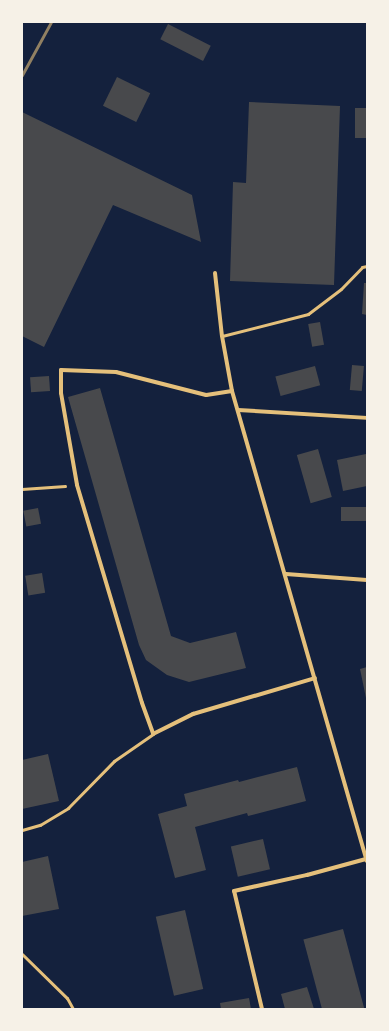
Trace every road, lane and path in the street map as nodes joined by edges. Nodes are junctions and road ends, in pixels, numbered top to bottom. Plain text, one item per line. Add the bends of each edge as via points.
1 (367, 266) edge
2 (215, 273) dead end
3 (222, 336) junction
4 (232, 391) junction
5 (238, 410) junction
6 (367, 418) edge
7 (77, 485) junction
8 (22, 489) edge
9 (286, 574) junction
10 (367, 580) edge
11 (315, 678) junction
12 (153, 734) junction
13 (22, 830) edge
14 (367, 860) edge
15 (22, 954) edge
16 (73, 1009) edge
17 (262, 1009) edge

1 - 3 lane via 362,267 341,289 308,314
2 - 3 street
3 - 4 street
4 - 5 street
4 - 7 street via 206,395 116,372 61,370 61,393
5 - 6 street
5 - 9 street
7 - 8 path
7 - 12 street
9 - 10 street
9 - 11 street
11 - 12 street via 193,714
11 - 14 street
12 - 13 lane via 114,761 68,808 40,825
14 - 17 street via 234,891
15 - 16 lane via 66,998

